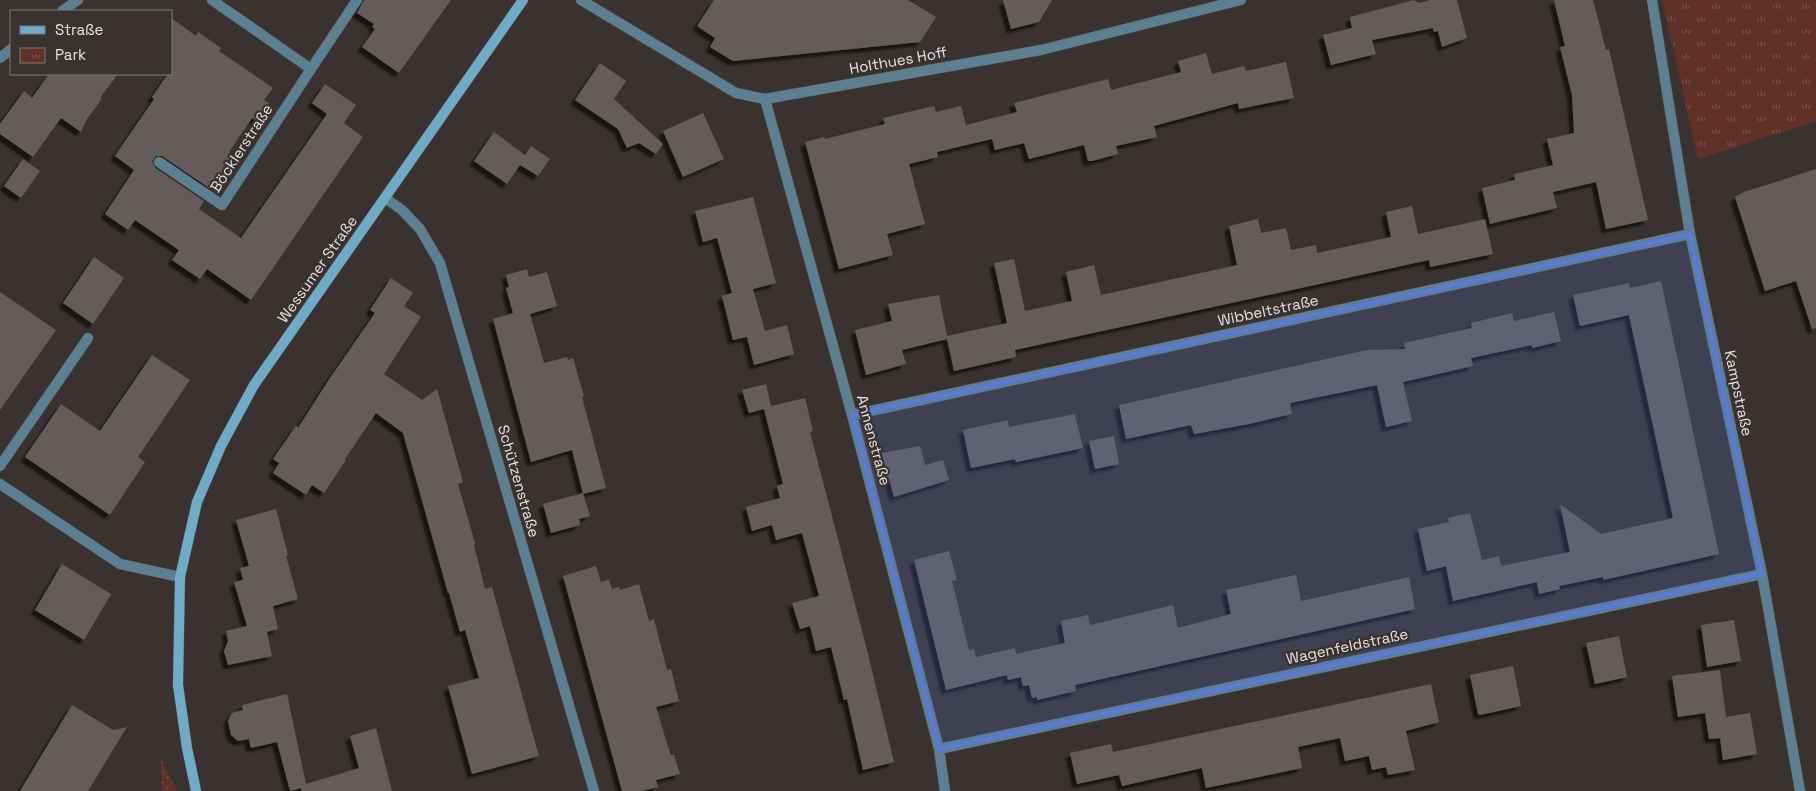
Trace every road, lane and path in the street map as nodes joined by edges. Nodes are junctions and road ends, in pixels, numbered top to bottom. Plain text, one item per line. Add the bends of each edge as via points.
1 (78, 0) edge
2 (212, 0) edge
3 (357, 0) edge
4 (523, 0) edge
5 (581, 0) edge
6 (1241, 0) edge
7 (1652, 0) edge
8 (63, 10) edge
9 (10, 50) edge
10 (0, 58) edge
11 (312, 69) junction
12 (765, 100) junction
13 (159, 162) dead end
14 (385, 198) junction
15 (1690, 234) junction
16 (88, 338) dead end
17 (852, 415) junction
18 (0, 466) edge
19 (0, 484) edge
20 (1762, 574) junction
21 (180, 577) junction
22 (939, 749) junction
23 (196, 791) edge
24 (594, 791) edge
25 (945, 791) edge
26 (1800, 791) edge

1 - 8 street
2 - 11 street
3 - 11 street, Böcklerstraße
4 - 14 street, Wessumer Straße
5 - 12 street, Holthues Hoff via 736,93
6 - 12 street, Holthues Hoff via 1041,50
7 - 15 street, Kampstraße
9 - 10 street
11 - 13 street, Böcklerstraße via 222,205
12 - 17 street, Annenstraße
14 - 21 street, Wessumer Straße via 254,385 221,446 197,502
14 - 24 street, Schützenstraße via 420,229 440,263
15 - 17 street, Wibbeltstraße
15 - 20 street, Kampstraße
16 - 18 street
17 - 22 street, Annenstraße
19 - 21 street via 120,564
20 - 22 street, Wagenfeldstraße
20 - 26 street, Kampstraße
21 - 23 street, Wessumer Straße via 178,685
22 - 25 street, Annenstraße

